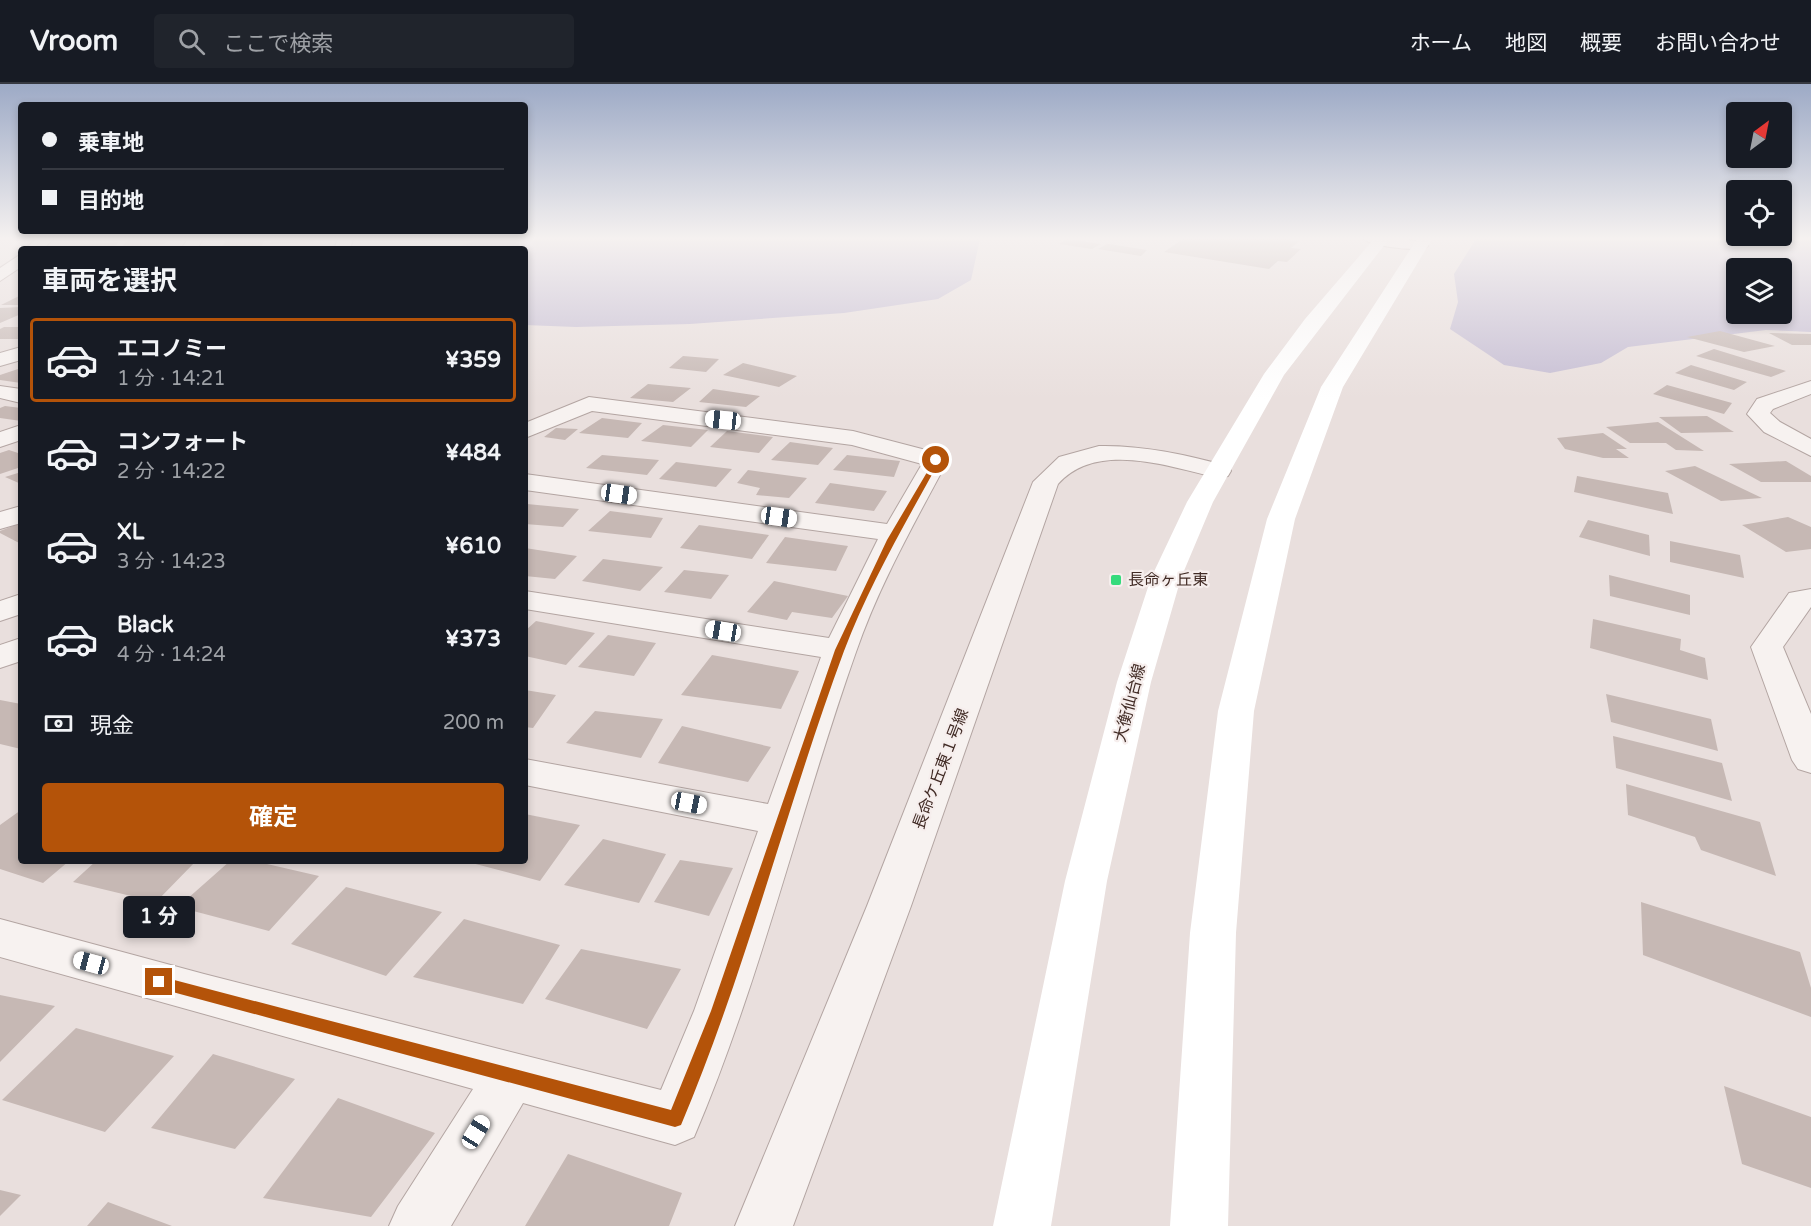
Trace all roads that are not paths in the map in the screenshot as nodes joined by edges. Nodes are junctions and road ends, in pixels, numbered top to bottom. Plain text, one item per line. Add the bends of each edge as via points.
1 (1336, 292) edge
2 (1392, 292) edge
3 (18, 353) edge
4 (0, 360) edge
5 (1811, 387) edge
6 (0, 392) edge
7 (18, 395) edge
8 (528, 431) edge
9 (18, 433) edge
10 (0, 440) edge
11 (1811, 449) edge
12 (1219, 471) junction
13 (528, 482) edge
14 (18, 515) edge
15 (0, 521) edge
16 (895, 533) junction
17 (1811, 598) edge
18 (528, 600) edge
19 (18, 604) edge
20 (0, 612) edge
21 (18, 649) edge
22 (840, 650) junction
23 (0, 658) edge
24 (0, 671) edge
25 (18, 674) edge
26 (1811, 760) edge
27 (528, 773) edge
28 (783, 821) junction
29 (0, 938) edge
30 (511, 1075) junction
31 (418, 1226) edge
32 (764, 1226) edge
33 (1022, 1226) edge
34 (1199, 1226) edge

1 - 12 main road, 大衡仙台線 via 1274,374
2 - 34 main road via 1328,398 1281,519 1236,711 1214,933
3 - 4 street
5 - 11 street via 1765,404 1758,414 1772,427
6 - 7 street
8 - 16 street via 589,404 853,438 936,460
9 - 10 street
12 - 32 street, 長命ケ丘東１号線 via 1117,454 1094,455 1059,468 1046,482 894,894
12 - 33 main road, 大衡仙台線 via 1200,502 1166,578 1134,682 1086,881
13 - 16 street
14 - 15 street
16 - 22 street
17 - 26 street via 1800,599 1767,647
18 - 22 street
19 - 20 street
21 - 23 street
22 - 28 street
24 - 25 street
27 - 28 street
28 - 30 street via 718,1011 675,1119
29 - 30 street
30 - 31 street

